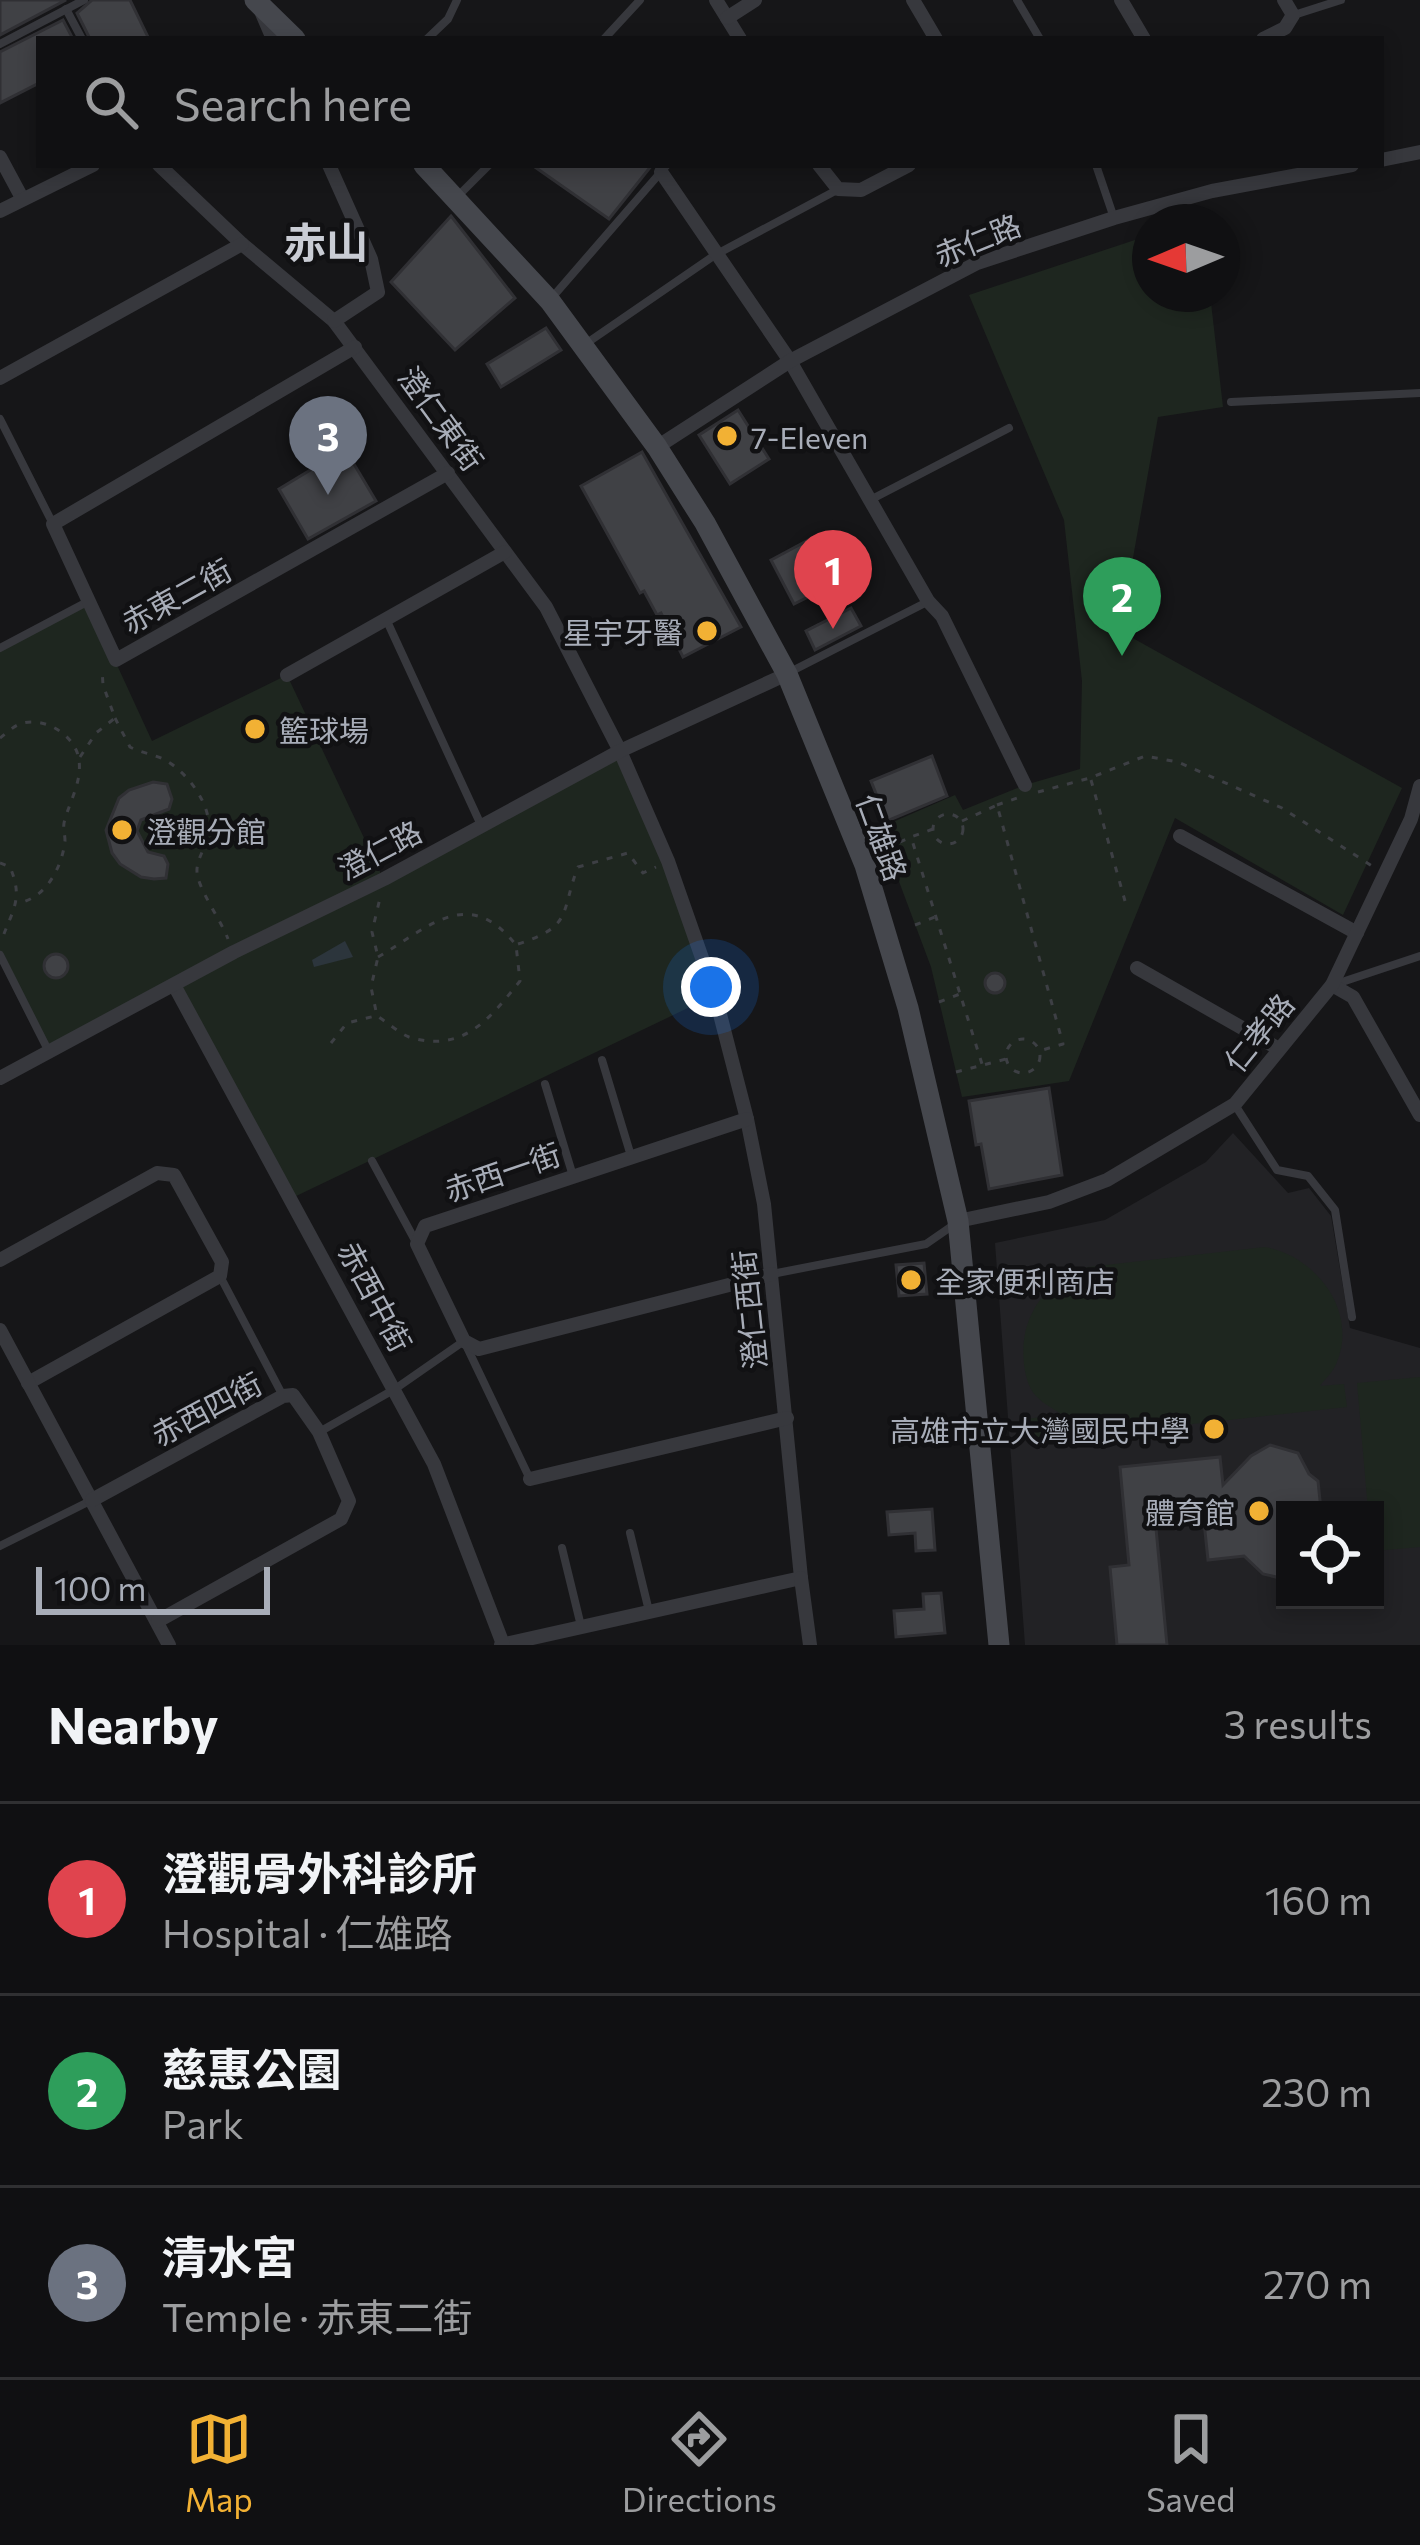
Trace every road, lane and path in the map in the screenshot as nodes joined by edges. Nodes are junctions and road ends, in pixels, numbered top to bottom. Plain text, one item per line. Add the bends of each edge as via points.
1 (83, 0) edge
2 (457, 0) edge
3 (640, 0) edge
4 (716, 0) edge
5 (754, 0) edge
6 (913, 0) edge
7 (1017, 0) edge
8 (1120, 0) edge
9 (1284, 0) edge
10 (1341, 0) edge
11 (257, 1) edge
12 (66, 9) junction
13 (1293, 15) junction
14 (727, 18) junction
15 (80, 36) edge
16 (272, 36) edge
17 (292, 36) edge
18 (430, 36) edge
19 (607, 36) edge
20 (738, 36) edge
21 (934, 36) edge
22 (1038, 36) edge
23 (1142, 36) edge
24 (1269, 36) edge
25 (0, 44) edge
26 (1420, 152) edge
27 (0, 157) edge
28 (1384, 159) edge
29 (87, 168) edge
30 (162, 168) edge
31 (330, 168) edge
32 (427, 168) edge
33 (485, 168) edge
34 (821, 168) edge
35 (903, 168) edge
36 (1097, 168) edge
37 (1336, 168) edge
38 (664, 169) edge
39 (838, 189) junction
40 (457, 197) junction
41 (22, 198) junction
42 (0, 211) edge
43 (1114, 218) junction
44 (242, 244) junction
45 (716, 255) junction
46 (550, 301) junction
47 (334, 321) junction
48 (583, 346) junction
49 (355, 347) junction
50 (790, 362) junction
51 (0, 378) edge
52 (1420, 394) edge
53 (1231, 402) dead end
54 (0, 419) edge
55 (1009, 428) dead end
56 (657, 447) junction
57 (448, 473) junction
58 (872, 499) junction
59 (53, 524) junction
60 (506, 552) junction
61 (88, 602) junction
62 (928, 602) junction
63 (386, 618) junction
64 (0, 648) edge
65 (102, 668) dead end
66 (787, 674) junction
67 (287, 675) dead end
68 (115, 718) junction
69 (0, 739) edge
70 (620, 751) junction
71 (79, 760) junction
72 (1090, 778) junction
73 (1025, 785) dead end
74 (1420, 786) edge
75 (997, 806) junction
76 (1415, 819) edge
77 (962, 821) junction
78 (481, 825) junction
79 (933, 829) junction
80 (1180, 836) dead end
81 (911, 837) junction
82 (886, 848) dead end
83 (668, 860) junction
84 (0, 863) edge
85 (1385, 874) junction
86 (383, 879) junction
87 (1125, 901) dead end
88 (18, 902) junction
89 (936, 917) junction
90 (915, 925) dead end
91 (1357, 933) junction
92 (1, 942) edge
93 (516, 945) junction
94 (234, 952) junction
95 (0, 955) edge
96 (1420, 956) edge
97 (378, 957) junction
98 (1137, 968) dead end
99 (174, 985) junction
100 (1332, 986) junction
101 (960, 994) junction
102 (939, 1002) dead end
103 (377, 1016) junction
104 (331, 1042) dead end
105 (1279, 1049) junction
106 (1039, 1051) junction
107 (49, 1052) junction
108 (1006, 1059) junction
109 (602, 1060) dead end
110 (982, 1064) junction
111 (956, 1072) dead end
112 (0, 1078) edge
113 (545, 1084) dead end
114 (1234, 1104) junction
115 (1420, 1115) edge
116 (747, 1119) junction
117 (631, 1156) junction
118 (372, 1161) dead end
119 (573, 1176) junction
120 (958, 1221) junction
121 (417, 1244) junction
122 (0, 1260) edge
123 (772, 1274) junction
124 (220, 1276) junction
125 (1352, 1317) dead end
126 (0, 1330) edge
127 (464, 1341) junction
128 (28, 1383) junction
129 (395, 1389) junction
130 (283, 1396) junction
131 (787, 1418) junction
132 (319, 1432) junction
133 (530, 1479) joint
134 (92, 1500) junction
135 (630, 1533) dead end
136 (0, 1546) edge
137 (562, 1548) dead end
138 (801, 1578) junction
139 (649, 1612) junction
140 (158, 1621) junction
141 (581, 1627) junction
142 (169, 1645) edge
143 (502, 1645) edge
144 (810, 1645) edge
145 (999, 1645) edge

1 - 12 lane
2 - 18 lane
3 - 19 lane
4 - 14 street
5 - 14 street
6 - 21 street
7 - 22 lane
8 - 23 street
9 - 13 street
10 - 13 lane
11 - 16 street
11 - 17 street
12 - 15 lane
12 - 25 lane
13 - 24 street
14 - 20 street
26 - 28 street
27 - 41 street
29 - 41 street
30 - 44 street, 澄仁東街
31 - 47 street via 378,292
32 - 40 street, 仁雄路
33 - 40 lane
34 - 39 street
35 - 39 street via 861,190
36 - 43 lane
37 - 43 street, 赤仁路
38 - 45 street
38 - 46 lane
39 - 45 lane
40 - 46 street, 仁雄路
41 - 42 street
43 - 50 street, 赤仁路 via 977,263
44 - 47 street, 澄仁東街
44 - 51 street
45 - 48 lane
45 - 50 street
46 - 48 street, 仁雄路
47 - 49 street, 澄仁東街
48 - 56 street, 仁雄路
49 - 57 street, 澄仁東街
49 - 59 street
50 - 56 street, 赤仁路
50 - 58 street
52 - 53 lane
54 - 59 lane
55 - 58 lane
56 - 66 street, 仁雄路
57 - 60 street, 澄仁東街
57 - 61 street, 赤東二街 via 116,660
58 - 62 street
59 - 61 street, 赤東二街
60 - 63 street
60 - 70 street, 澄仁東街 via 546,608
61 - 64 lane
62 - 66 lane
62 - 73 street
63 - 67 street
63 - 78 lane
65 - 68 path
66 - 70 street, 澄仁路
66 - 120 street, 仁雄路 via 865,866
68 - 71 path
68 - 94 path via 130,747 170,762 200,796 209,829 197,878
69 - 71 path via 19,723 37,722 55,727
70 - 78 street, 澄仁路
70 - 83 street, 澄仁西街
71 - 88 path via 61,857 33,901
72 - 75 path
72 - 85 path via 1145,756 1178,762 1282,808
72 - 87 path
74 - 76 street, 仁孝路
75 - 77 path
75 - 106 path via 1063,1045
76 - 85 street, 仁孝路
77 - 79 path via 944,814
77 - 79 path via 955,843 940,842
78 - 86 street, 澄仁路
79 - 81 path
80 - 91 street
81 - 82 path
81 - 89 path
83 - 93 path via 643,873 628,853 578,867 560,925
83 - 116 street, 澄仁西街
84 - 88 path via 19,886
85 - 91 street, 仁孝路
86 - 94 street, 澄仁路
86 - 97 path via 372,932
88 - 92 path
89 - 90 path
89 - 101 path
91 - 100 street, 仁孝路
93 - 97 path via 486,916 453,913
93 - 103 path via 520,981 480,1029 407,1036
94 - 99 street, 澄仁路
95 - 107 lane
96 - 100 lane
97 - 103 path via 371,986
98 - 105 street
99 - 107 street, 澄仁路
99 - 129 street, 赤西中街
100 - 105 street, 仁孝路
100 - 115 street via 1353,997
101 - 102 path
101 - 110 path
103 - 104 path via 347,1023
105 - 114 street, 仁孝路
106 - 108 path via 1016,1041
106 - 108 path via 1028,1072 1016,1072
107 - 112 street, 澄仁路
108 - 110 path
109 - 117 lane
110 - 111 path
113 - 119 lane
114 - 120 street, 仁孝路 via 1107,1180
114 - 125 lane via 1277,1170 1308,1176 1335,1210
116 - 117 street, 赤西一街
116 - 123 street, 澄仁西街
117 - 119 street, 赤西一街
118 - 121 lane
119 - 121 street, 赤西一街 via 425,1226
120 - 123 lane via 926,1244
120 - 145 street, 仁雄路
121 - 127 street
122 - 124 street via 158,1173 174,1175 223,1262
123 - 127 street via 479,1349
123 - 131 street, 澄仁西街
124 - 128 street
124 - 130 lane
126 - 128 street
127 - 129 lane
127 - 133 lane
128 - 134 street
129 - 132 lane
129 - 143 street, 赤西中街 via 434,1464
130 - 132 street, 赤西四街 via 292,1395
130 - 134 street, 赤西四街
131 - 133 street
131 - 138 street, 澄仁西街
132 - 140 street, 赤西四街 via 350,1501 341,1519
134 - 136 lane
134 - 140 street
135 - 139 lane
137 - 141 lane
138 - 139 street
138 - 144 street, 澄仁西街
139 - 141 street
140 - 142 street
141 - 143 street

